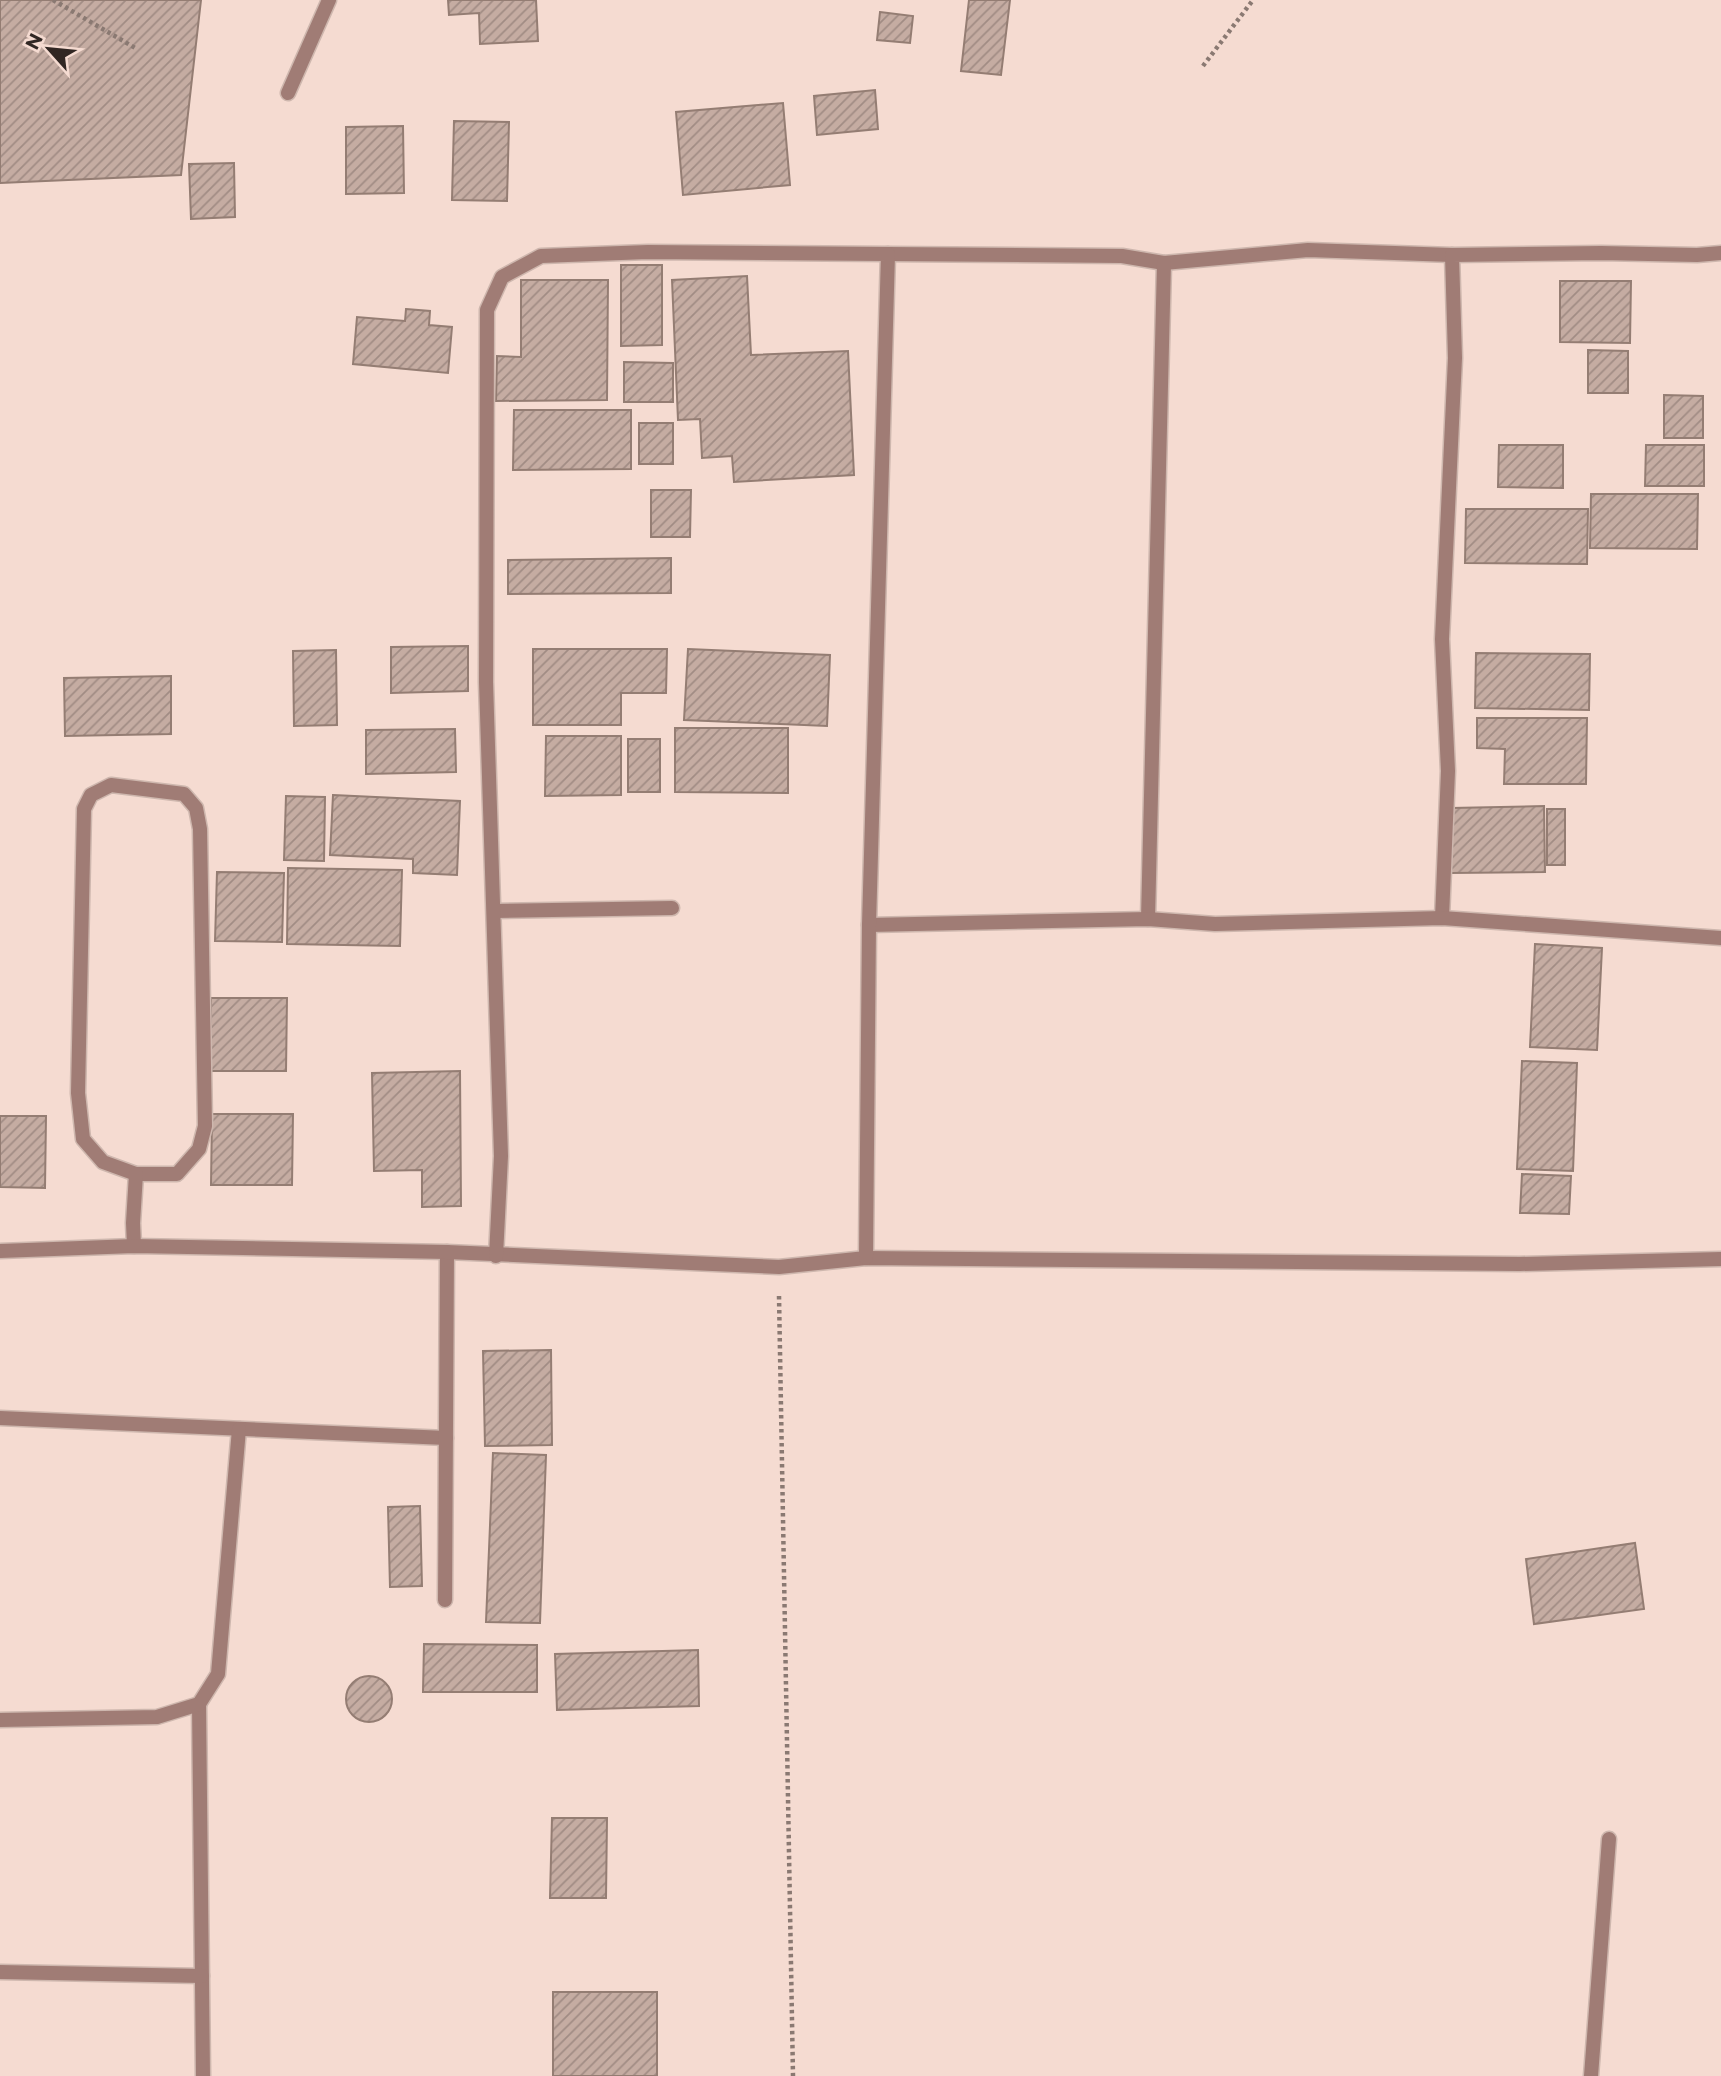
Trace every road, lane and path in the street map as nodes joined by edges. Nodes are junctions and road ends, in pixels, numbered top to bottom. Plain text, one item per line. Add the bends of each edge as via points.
1 (53, 0) edge
2 (328, 0) edge
3 (1252, 0) edge
4 (137, 49) dead end
5 (1203, 66) dead end
6 (288, 93) dead end
7 (1721, 253) edge
8 (888, 254) junction
9 (1452, 255) junction
10 (1164, 263) junction
11 (672, 908) dead end
12 (495, 911) junction
13 (1442, 918) junction
14 (1148, 919) junction
15 (869, 925) junction
16 (1721, 938) edge
17 (136, 1174) junction
18 (135, 1246) junction
19 (0, 1251) edge
20 (447, 1252) junction
21 (496, 1256) junction
22 (866, 1258) junction
23 (1721, 1259) edge
24 (779, 1267) junction
25 (0, 1418) edge
26 (239, 1429) junction
27 (446, 1438) junction
28 (445, 1600) dead end
29 (199, 1704) junction
30 (0, 1720) edge
31 (1609, 1839) dead end
32 (0, 1972) edge
33 (202, 1976) junction
34 (203, 2076) edge
35 (793, 2076) edge
36 (1591, 2076) edge

1 - 4 path
2 - 6 street
3 - 5 path
7 - 9 street
8 - 10 street via 1122,256
8 - 12 street via 541,256 502,277 487,310 486,682
8 - 15 street
9 - 10 street via 1308,250
9 - 13 street via 1455,358 1442,639 1448,771
10 - 14 street
11 - 12 street
12 - 21 street via 501,1156
13 - 14 street via 1215,924
13 - 16 street
14 - 15 street
15 - 22 street
17 - 17 street via 103,1162 83,1139 78,1093 84,809 91,795 111,785 184,794 196,808 200,829 205,1126 199,1149 177,1174
17 - 18 street
18 - 19 street
18 - 20 street
20 - 21 street
20 - 27 street
21 - 24 street
22 - 23 street via 1520,1264
22 - 24 street
24 - 35 path
25 - 26 street
26 - 27 street
26 - 29 street via 218,1674
27 - 28 street
29 - 30 street via 157,1717
29 - 33 street
31 - 36 street
32 - 33 street
33 - 34 street

